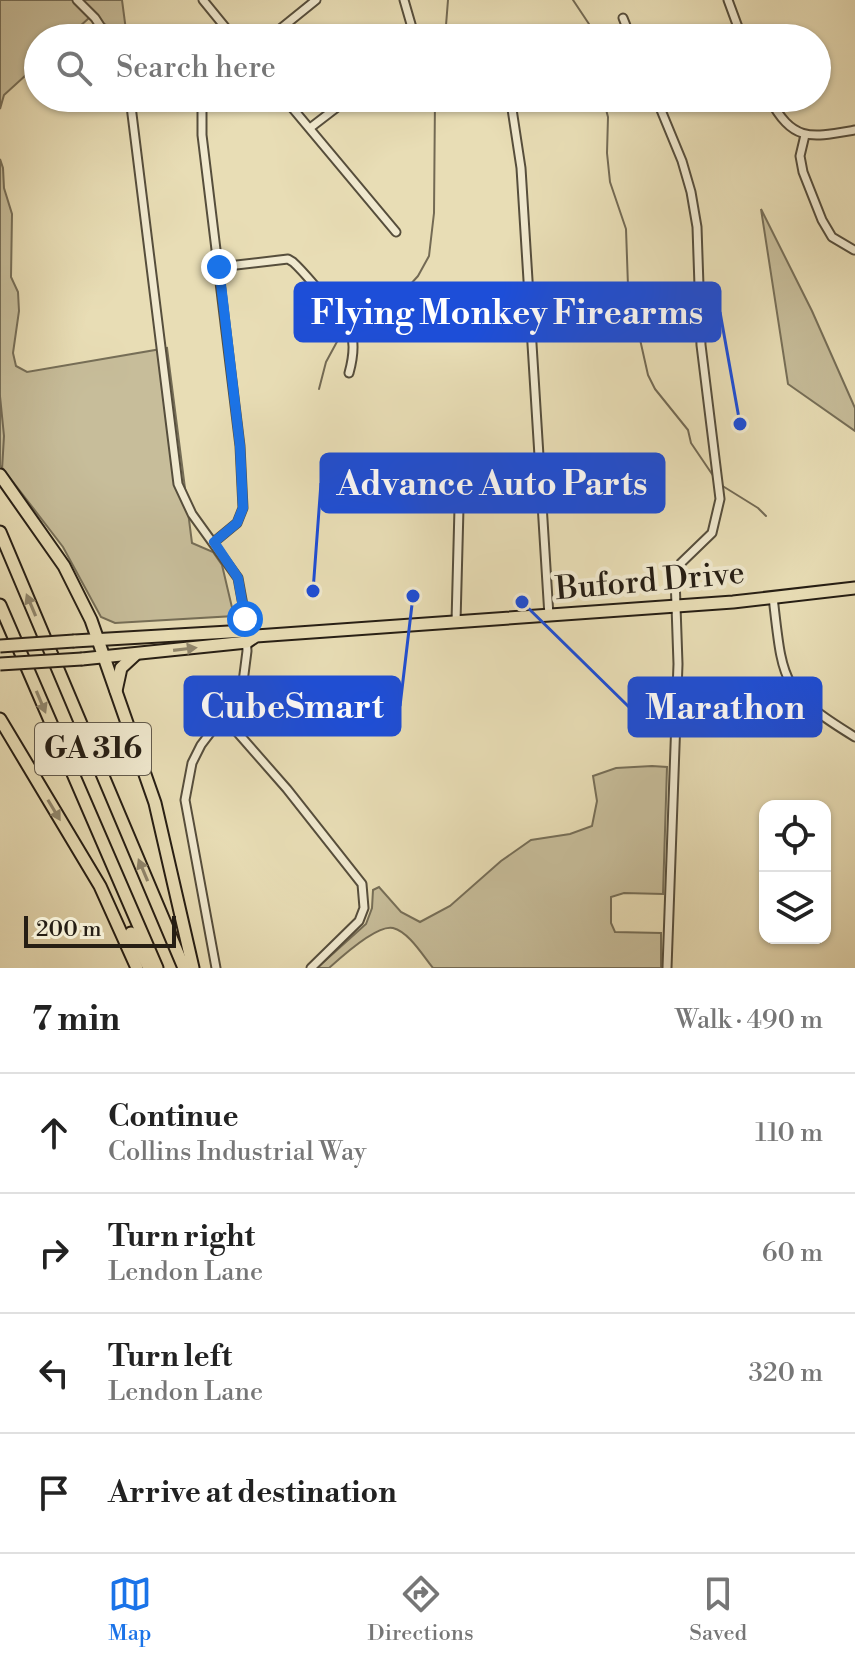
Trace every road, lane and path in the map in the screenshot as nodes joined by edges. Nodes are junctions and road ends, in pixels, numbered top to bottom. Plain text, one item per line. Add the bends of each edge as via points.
1 (77, 0) edge
2 (203, 0) edge
3 (316, 0) edge
4 (404, 0) edge
5 (728, 0) edge
6 (623, 18) dead end
7 (99, 24) edge
8 (223, 24) edge
9 (286, 24) edge
10 (411, 24) edge
11 (625, 24) edge
12 (737, 24) edge
13 (132, 112) edge
14 (202, 112) edge
15 (296, 112) edge
16 (331, 112) edge
17 (512, 112) edge
18 (662, 112) edge
19 (777, 112) edge
20 (310, 128) junction
21 (855, 130) edge
22 (805, 135) junction
23 (396, 232) dead end
24 (854, 250) edge
25 (219, 267) junction
26 (349, 373) dead end
27 (0, 475) edge
28 (459, 508) dead end
29 (0, 532) edge
30 (214, 542) junction
31 (855, 588) edge
32 (830, 591) junction
33 (773, 597) junction
34 (855, 597) edge
35 (0, 605) edge
36 (675, 607) junction
37 (549, 616) junction
38 (91, 620) junction
39 (456, 622) junction
40 (250, 636) junction
41 (122, 637) junction
42 (97, 639) junction
43 (0, 646) edge
44 (136, 655) junction
45 (103, 657) junction
46 (0, 664) edge
47 (116, 695) junction
48 (223, 716) junction
49 (0, 719) edge
50 (855, 737) edge
51 (100, 886) junction
52 (137, 968) edge
53 (149, 968) edge
54 (157, 968) edge
55 (184, 968) edge
56 (193, 968) edge
57 (216, 968) edge
58 (311, 968) edge
59 (667, 968) edge

1 - 7 street
2 - 8 street
3 - 9 street
4 - 10 street
5 - 12 street
6 - 11 street
13 - 30 street via 178,484
14 - 25 street
15 - 20 street
16 - 20 street
17 - 37 street via 523,197
18 - 36 street via 682,161 697,227 701,345 720,499 712,533 681,563 675,577
19 - 22 street
20 - 23 street
21 - 22 street
22 - 24 street via 803,172 822,220 832,237
25 - 26 street via 293,262 348,322 354,354
25 - 30 street via 243,508 237,523
27 - 38 highway via 64,566
28 - 39 street
55 -> 29 highway, GA 316
30 - 40 street via 238,578
31 - 32 highway, Buford Drive
32 - 33 highway, Buford Drive
32 - 34 highway
33 - 36 highway, Buford Drive
33 - 50 street via 784,675 814,712
35 -> 54 highway, GA 316
36 - 37 highway, Buford Drive
36 - 59 street via 678,664
37 - 39 highway, Buford Drive
38 - 41 highway
38 - 42 highway
39 - 40 highway, Buford Drive
40 - 41 highway, Buford Drive
44 -> 40 highway, Buford Drive
40 - 48 street via 243,682
41 - 42 highway, Buford Drive
42 - 43 highway, Buford Drive, bridge
42 - 45 highway
44 - 45 highway, Buford Drive
44 - 47 highway via 121,668
45 - 46 highway, Buford Drive, bridge
45 - 47 highway
47 - 56 highway via 160,821
48 - 57 street via 192,763 185,800
48 - 58 street via 362,884 359,921
49 -> 51 highway
51 - 52 highway
51 - 53 highway

